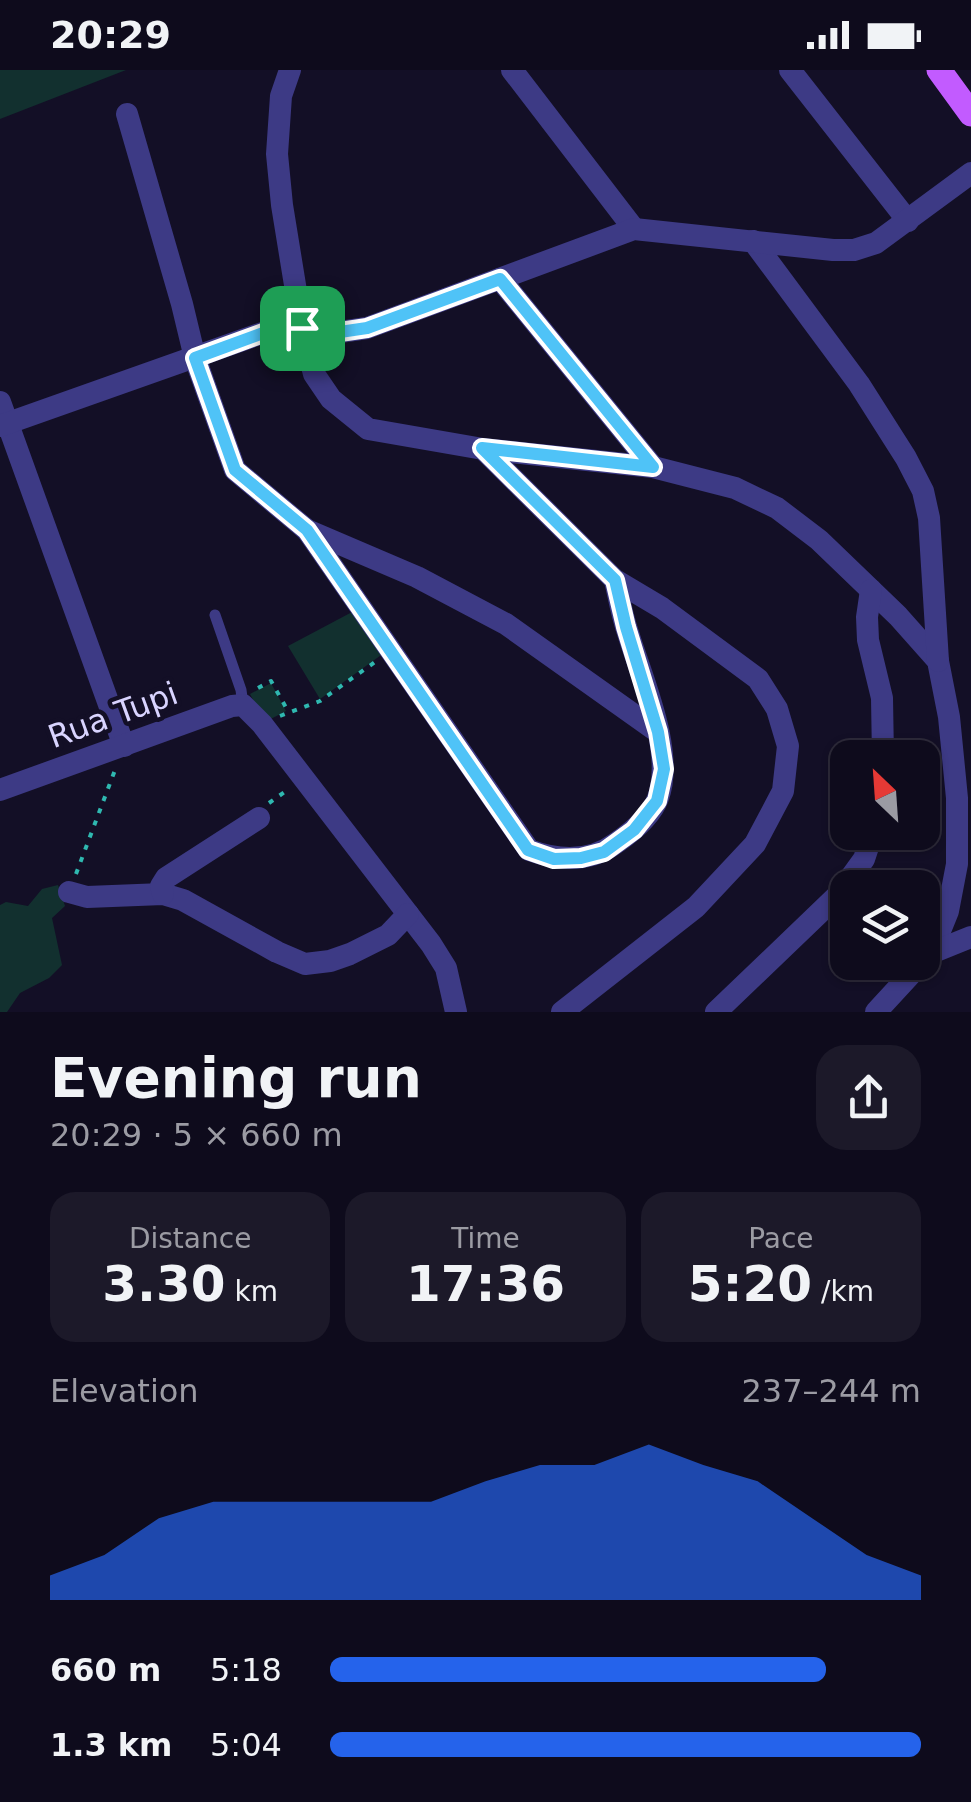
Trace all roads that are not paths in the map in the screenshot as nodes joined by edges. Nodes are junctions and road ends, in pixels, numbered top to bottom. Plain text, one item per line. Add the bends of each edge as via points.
1 (290, 70) edge
2 (512, 70) edge
3 (790, 70) edge
4 (938, 70) edge
5 (127, 114) dead end
6 (971, 114) edge
7 (971, 173) edge
8 (908, 221) junction
9 (634, 229) junction
10 (753, 241) junction
11 (500, 279) junction
12 (302, 328) junction
13 (195, 358) junction
14 (2, 417) edge
15 (482, 448) junction
16 (653, 467) junction
17 (307, 530) junction
18 (615, 580) junction
19 (871, 590) junction
20 (214, 615) dead end
21 (938, 661) junction
22 (246, 701) junction
23 (658, 732) junction
24 (883, 740) edge
25 (124, 746) junction
26 (0, 790) edge
27 (258, 818) road end
28 (867, 850) edge
29 (69, 892) road end
30 (163, 894) junction
31 (408, 914) junction
32 (940, 928) edge
33 (971, 937) edge
34 (940, 952) edge
35 (906, 980) edge
36 (456, 1012) edge
37 (562, 1012) edge
38 (716, 1012) edge
39 (876, 1012) edge

1 - 12 street via 277,154
2 - 9 street
3 - 8 street
4 - 6 main road
5 - 13 street
7 - 8 street
8 - 10 street via 854,250
9 - 10 street
9 - 11 street
10 - 21 street via 859,384 923,490
11 - 12 street via 367,328
11 - 16 street
12 - 13 street via 282,326
12 - 15 street via 314,374 330,399 368,430
13 - 14 street
13 - 17 street via 235,470
14 - 25 street
15 - 16 street
15 - 18 street
16 - 19 street via 735,488 777,508
17 - 23 street via 506,624
17 - 23 street via 528,850 554,859 581,858 604,852 634,830 657,801 664,769
18 - 23 street
18 - 37 street via 758,679 777,709 788,746 783,791 756,844 696,907
19 - 21 street
19 - 24 street via 868,640 882,698
20 - 22 lane
21 - 32 street via 949,717 957,864
22 - 25 street, Rua Tupi
22 - 31 street
25 - 26 street, Rua Tupi
27 - 30 street via 166,878
28 - 38 street via 838,895
29 - 30 street
30 - 31 street via 305,964 350,954 388,935
31 - 36 street via 446,968
33 - 34 street
35 - 39 street

